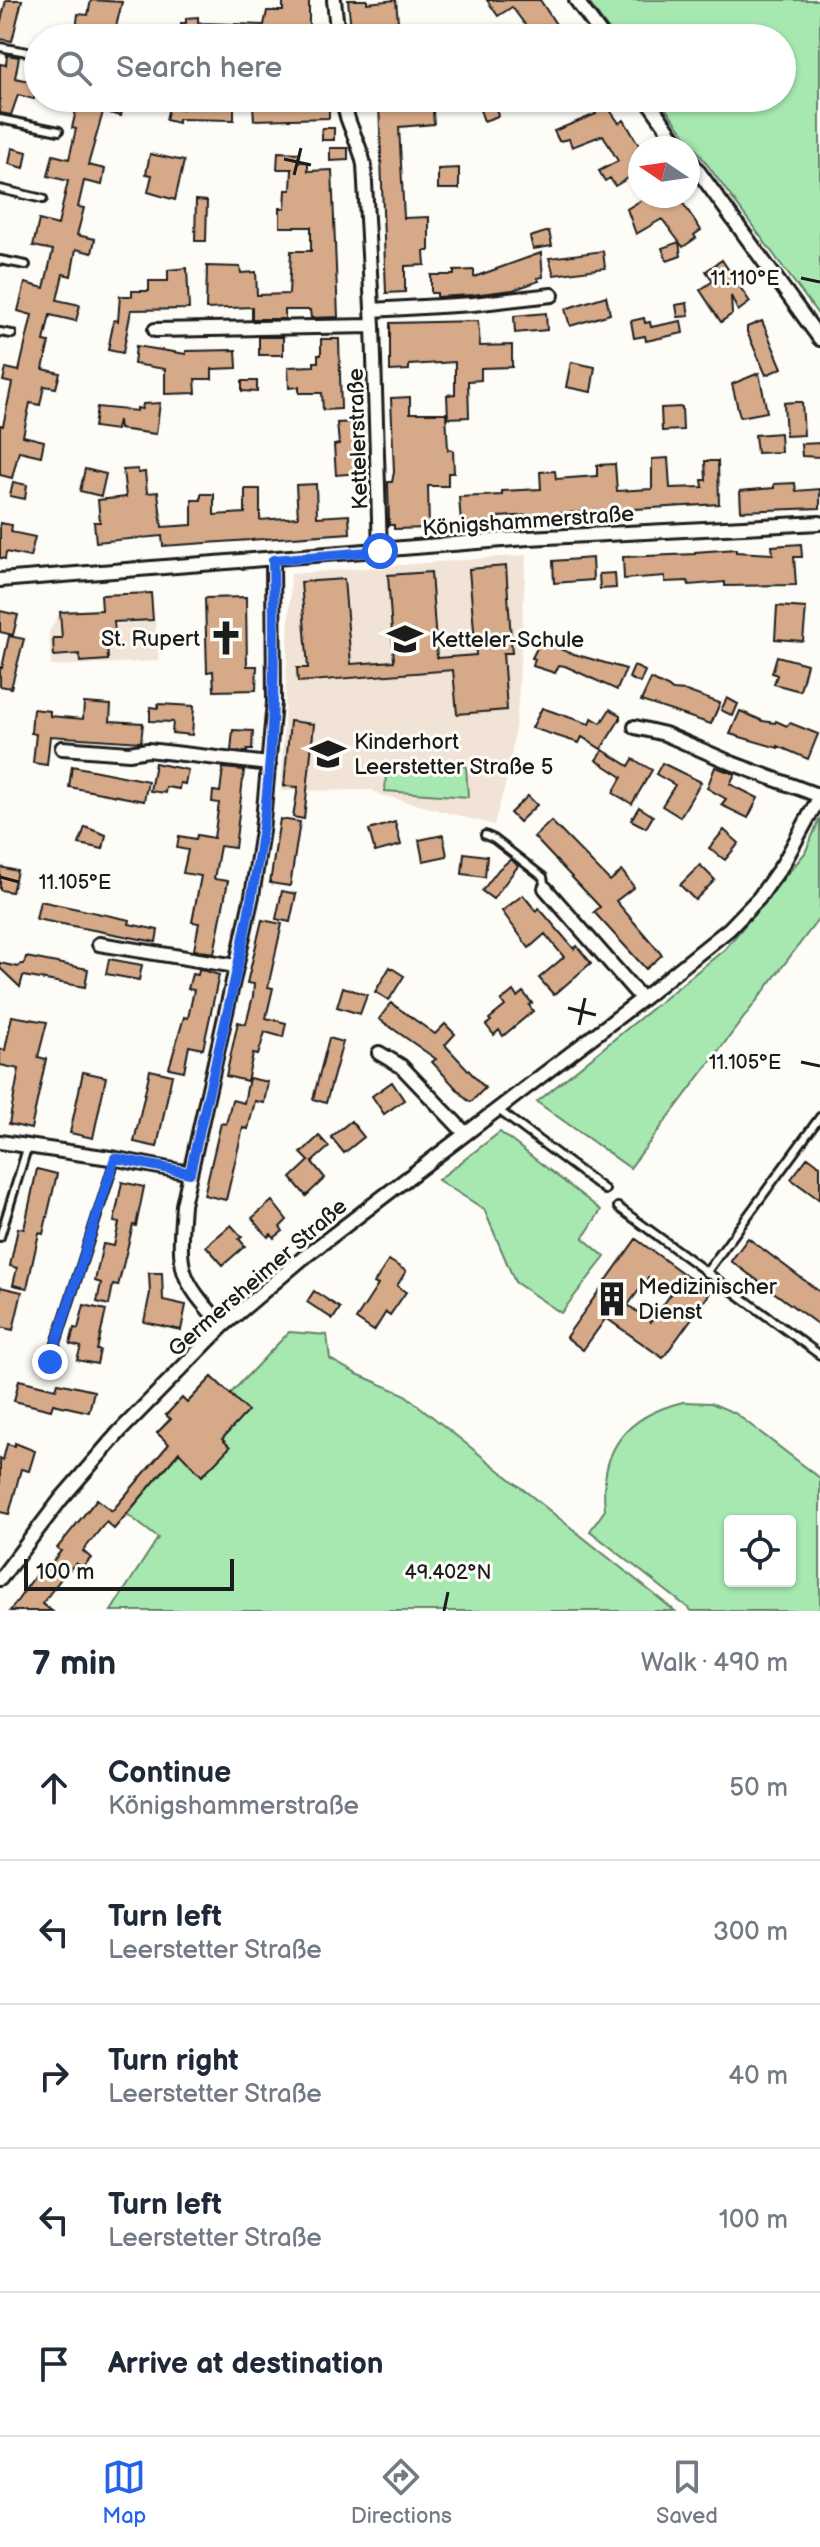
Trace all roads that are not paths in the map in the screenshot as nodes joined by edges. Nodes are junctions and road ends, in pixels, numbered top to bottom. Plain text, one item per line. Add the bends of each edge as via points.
1 (334, 0) edge
2 (576, 0) edge
3 (337, 24) edge
4 (594, 24) edge
5 (0, 47) edge
6 (24, 51) edge
7 (346, 112) edge
8 (656, 112) edge
9 (0, 119) edge
10 (59, 131) dead end
11 (673, 136) edge
12 (700, 174) edge
13 (0, 189) edge
14 (43, 199) dead end
15 (0, 260) edge
16 (26, 265) dead end
17 (552, 295) dead end
18 (372, 310) junction
19 (373, 326) junction
20 (155, 330) dead end
21 (0, 332) edge
22 (12, 334) dead end
23 (820, 339) edge
24 (820, 523) edge
25 (380, 551) junction
26 (273, 560) junction
27 (0, 580) edge
28 (635, 727) dead end
29 (62, 748) dead end
30 (269, 764) junction
31 (820, 796) edge
32 (485, 835) dead end
33 (545, 888) joint
34 (99, 944) dead end
35 (236, 966) junction
36 (642, 999) junction
37 (379, 1053) dead end
38 (497, 1109) junction
39 (820, 1117) edge
40 (465, 1133) junction
41 (0, 1142) edge
42 (28, 1145) junction
43 (115, 1158) junction
44 (190, 1173) junction
45 (605, 1190) dead end
46 (618, 1207) dead end
47 (0, 1237) edge
48 (706, 1273) junction
49 (223, 1326) junction
50 (820, 1355) edge
51 (50, 1362) dead end
52 (5, 1563) edge
53 (0, 1579) edge

1 - 3 street
2 - 4 street
5 - 6 lane
7 - 18 street, Kettelerstraße via 364,165
8 - 11 street
9 - 10 lane
12 - 23 street
13 - 14 lane
15 - 16 lane
17 - 18 street
18 - 19 street, Kettelerstraße
19 - 20 street
19 - 25 street, Kettelerstraße
21 - 22 lane
24 - 25 street, Königshammerstraße
25 - 26 street, Königshammerstraße
26 - 27 street, Königshammerstraße
26 - 30 street
28 - 31 street, Germersheimer Straße
29 - 30 street via 148,750
30 - 35 street via 252,896
31 - 36 street, Germersheimer Straße via 759,898 711,946
32 - 33 lane via 543,877
33 - 36 street
34 - 35 street
35 - 44 street
36 - 38 street, Germersheimer Straße
37 - 40 street via 401,1066
38 - 40 street, Germersheimer Straße
38 - 45 lane
39 - 48 lane
40 - 49 street, Germersheimer Straße
41 - 42 street
42 - 43 street
42 - 47 lane
43 - 44 street
43 - 51 lane
44 - 49 street via 179,1256 191,1289
46 - 48 lane
48 - 50 lane
49 - 52 street, Germersheimer Straße via 120,1431
52 - 53 street, Germersheimer Straße

